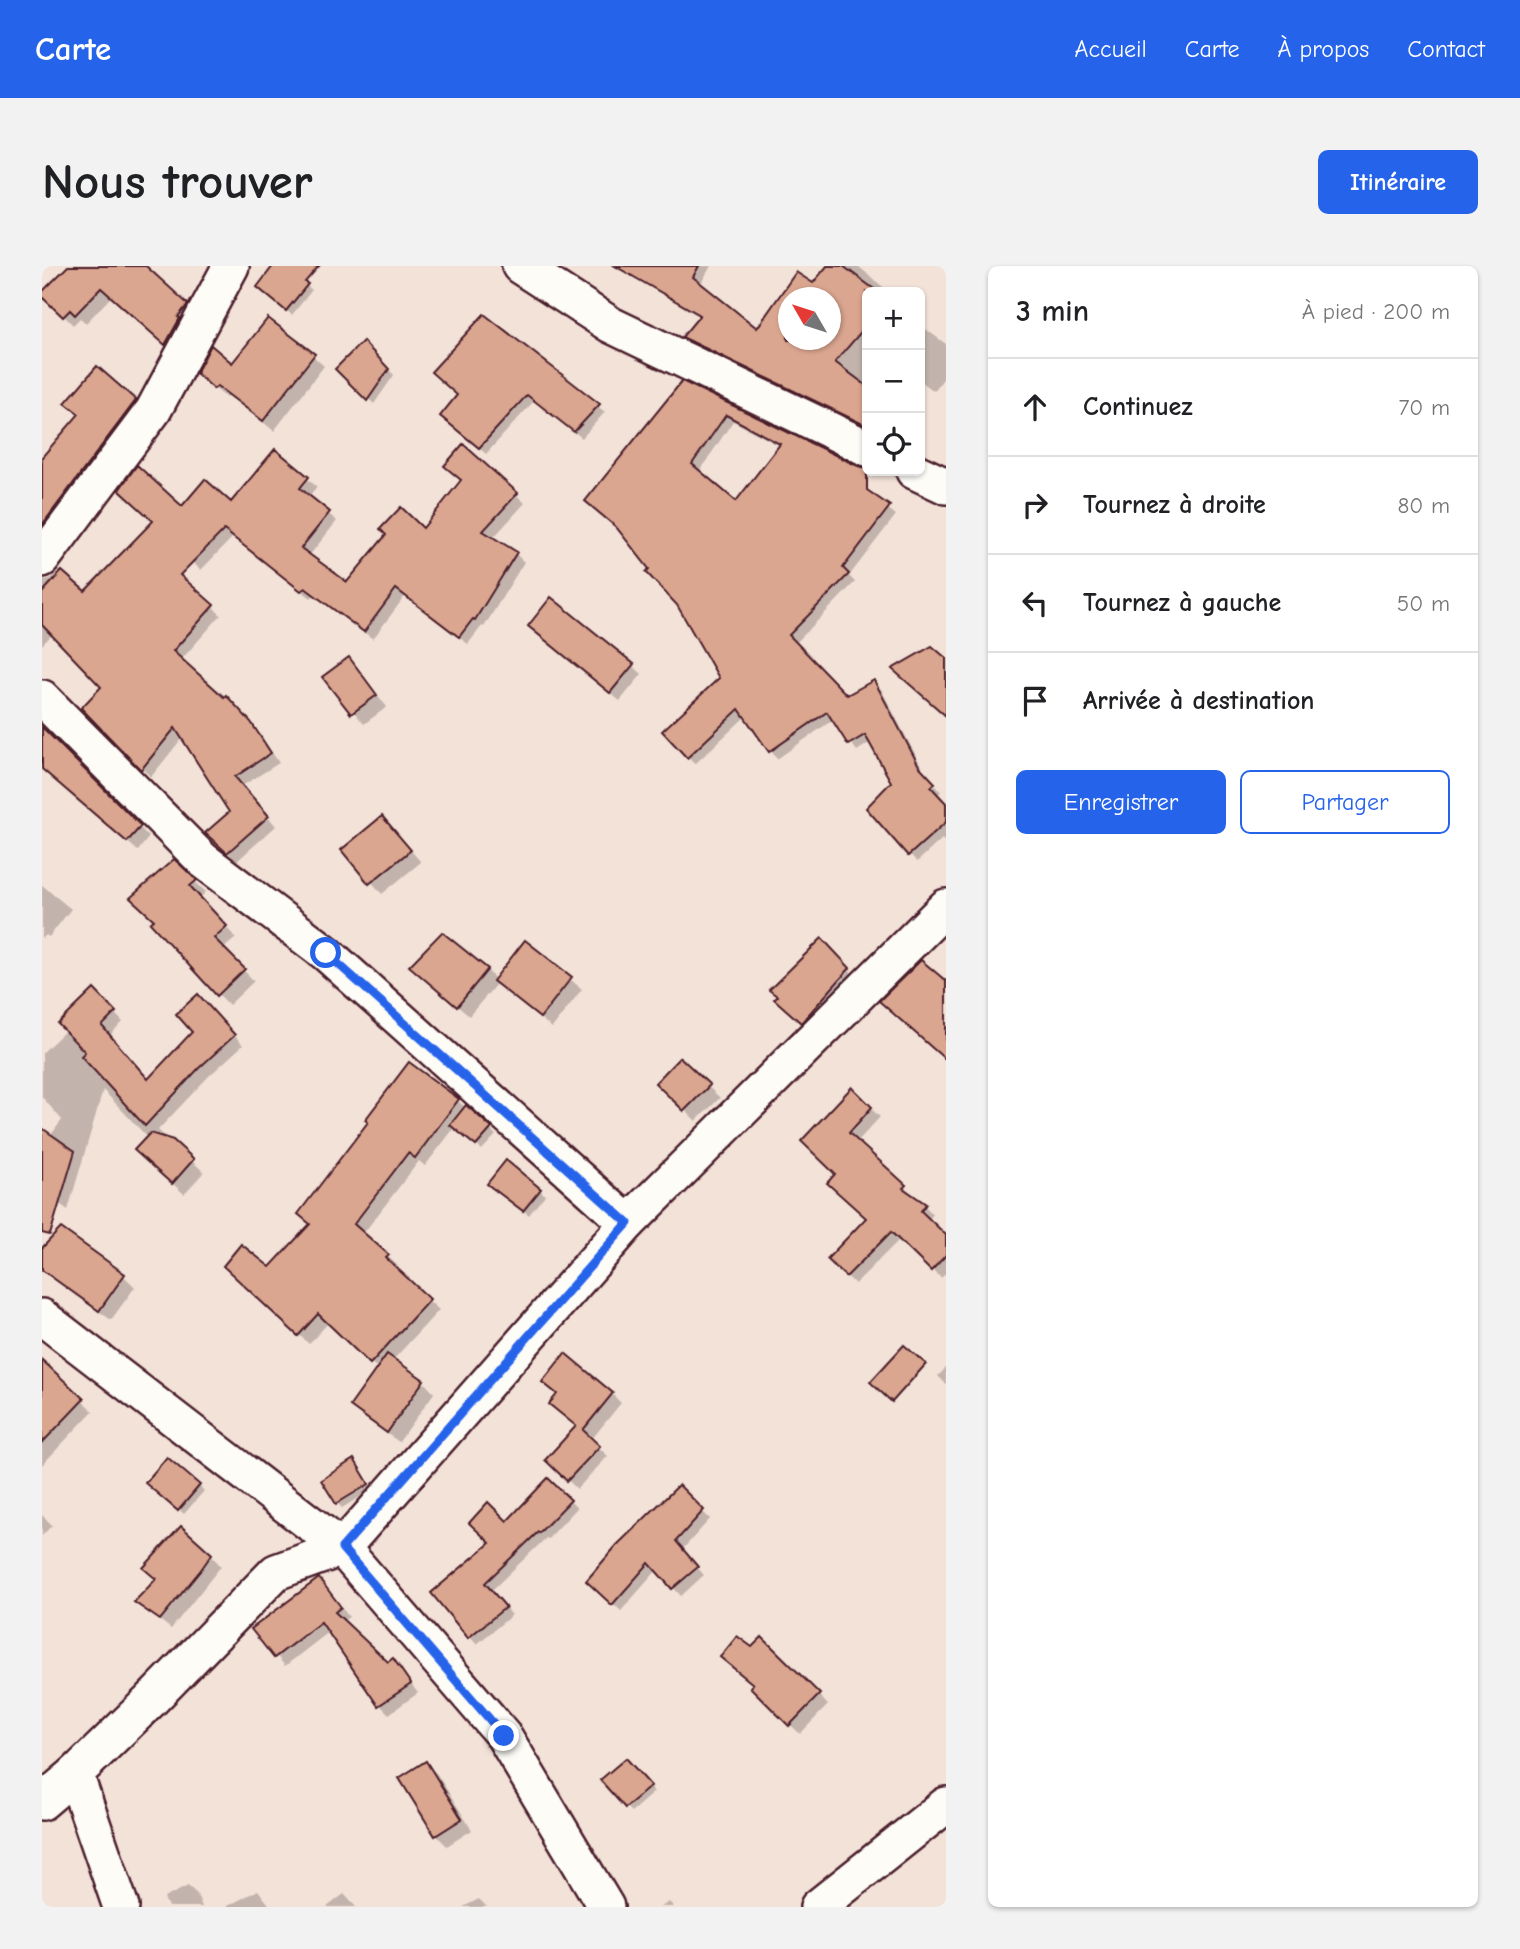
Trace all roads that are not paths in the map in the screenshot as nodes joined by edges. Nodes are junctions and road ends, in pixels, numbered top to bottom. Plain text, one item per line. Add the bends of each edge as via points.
1 (231, 266) edge
2 (520, 266) edge
3 (862, 446) edge
4 (925, 476) edge
5 (946, 486) edge
6 (42, 559) edge
7 (42, 698) edge
8 (946, 907) edge
9 (628, 1223) junction
10 (42, 1317) edge
11 (342, 1548) junction
12 (75, 1774) junction
13 (42, 1802) edge
14 (946, 1805) edge
15 (121, 1907) edge
16 (606, 1907) edge
17 (818, 1907) edge

1 - 6 street via 153,411
2 - 3 street via 611,324
4 - 5 street
7 - 9 street via 203,860 326,953
8 - 9 street
9 - 11 street
10 - 11 street
11 - 12 street via 276,1572
11 - 16 street via 504,1736
12 - 13 street
12 - 15 street
14 - 17 street

